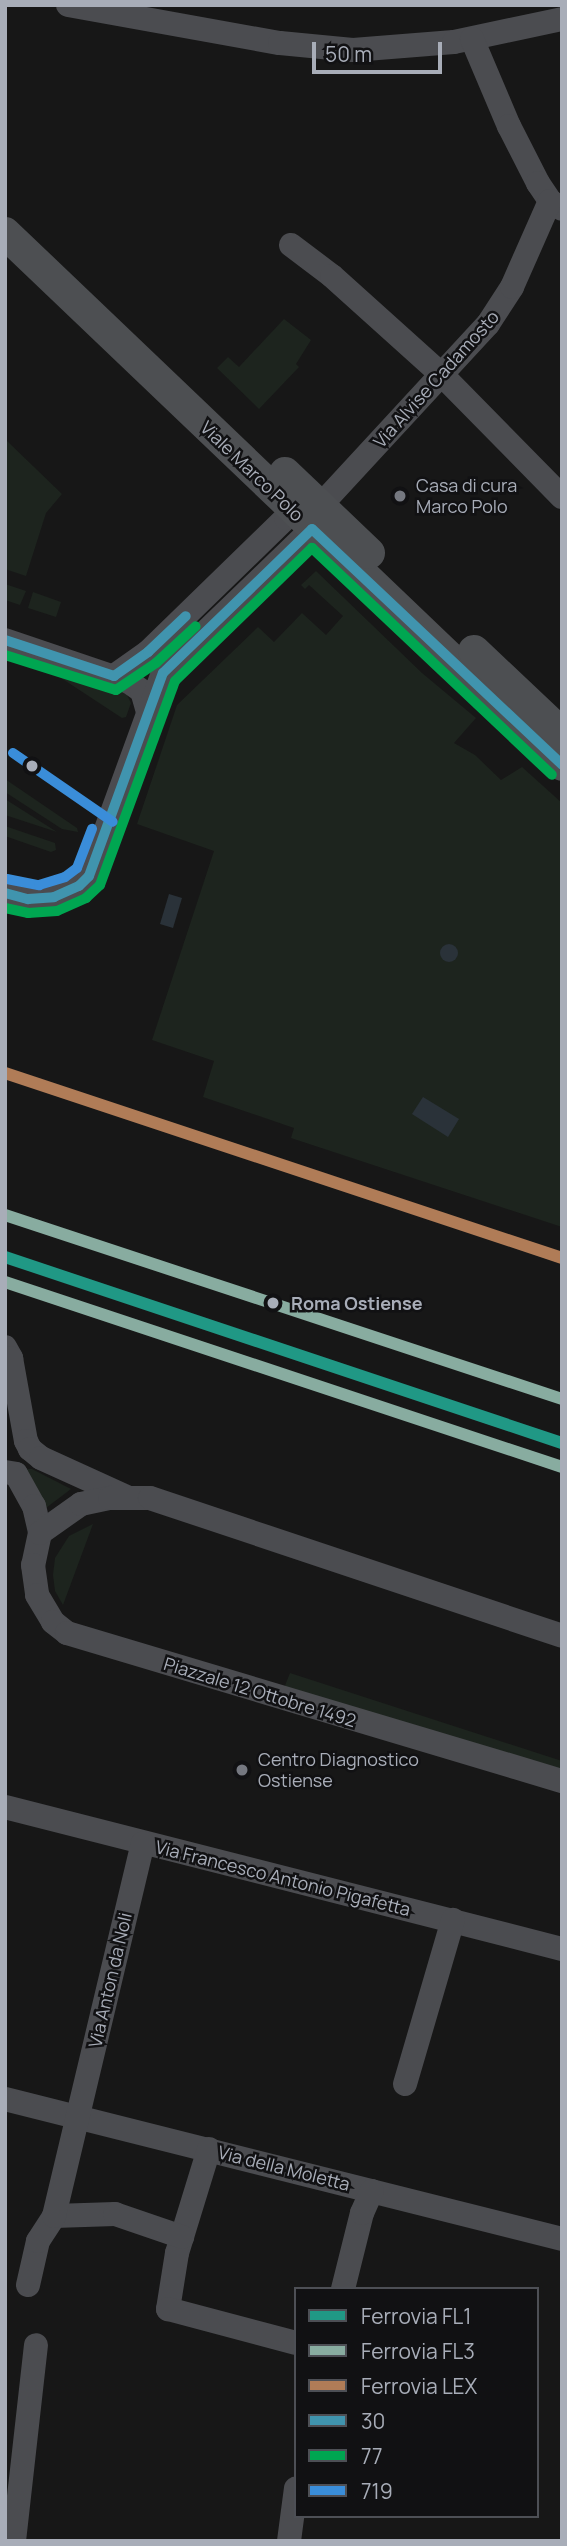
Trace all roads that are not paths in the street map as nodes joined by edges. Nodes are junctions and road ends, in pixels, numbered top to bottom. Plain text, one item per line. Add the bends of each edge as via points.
1 (68, 5) edge
2 (562, 19) edge
3 (472, 39) junction
4 (556, 205) edge
5 (5, 211) edge
6 (5, 233) edge
7 (291, 245) dead end
8 (442, 375) junction
9 (562, 498) edge
10 (309, 516) junction
11 (5, 639) edge
12 (114, 676) junction
13 (148, 712) junction
14 (562, 734) edge
15 (562, 765) edge
16 (5, 893) edge
17 (5, 1347) edge
18 (5, 1423) edge
19 (11, 1473) edge
20 (128, 1497) junction
21 (40, 1533) junction
22 (562, 1636) edge
23 (562, 1782) edge
24 (5, 1807) edge
25 (142, 1843) junction
26 (453, 1920) junction
27 (562, 1949) edge
28 (405, 2084) dead end
29 (5, 2099) edge
30 (77, 2117) junction
31 (209, 2149) junction
32 (372, 2191) junction
33 (54, 2216) junction
34 (182, 2237) junction
35 (562, 2239) edge
36 (28, 2285) dead end
37 (343, 2287) edge
38 (294, 2342) edge
39 (36, 2345) dead end
40 (294, 2503) edge
41 (14, 2541) edge
42 (289, 2541) edge

1 - 3 street via 316,48 377,50
2 - 3 street
3 - 4 street via 509,126
4 - 8 street, Via Alvise Cadamosto via 502,305
5 - 10 main road, Viale Marco Polo
6 - 10 main road, Viale Marco Polo
7 - 8 street
8 - 9 street
8 - 10 street, Via Alvise Cadamosto
10 - 12 street
10 - 13 street via 166,669
10 - 14 main road, Viale Marco Polo
10 - 15 main road, Viale Marco Polo
11 - 12 street
12 - 13 street via 139,688
13 - 16 street via 89,876 54,897 28,899
17 - 20 street via 30,1449
18 - 19 street, Piazzale 12 Ottobre 1492
19 - 21 street, Piazzale 12 Ottobre 1492 via 30,1495
20 - 21 street via 81,1504
20 - 22 street via 163,1501
21 - 23 street, Piazzale 12 Ottobre 1492 via 33,1565 37,1595 53,1622 67,1633
24 - 25 street, Via Francesco Antonio Pigafetta
25 - 26 street, Via Francesco Antonio Pigafetta
25 - 30 street, Via Anton da Noli
26 - 27 street, Via Francesco Antonio Pigafetta
26 - 28 street
29 - 30 street, Via della Moletta
30 - 31 street, Via della Moletta
30 - 33 street, Via Anton da Noli
31 - 32 street, Via della Moletta
31 - 34 street
32 - 35 street, Via della Moletta
32 - 37 street
33 - 34 street via 115,2214
33 - 36 street, Via Anton da Noli via 38,2241
34 - 38 street via 168,2309
39 - 41 street
40 - 42 street

